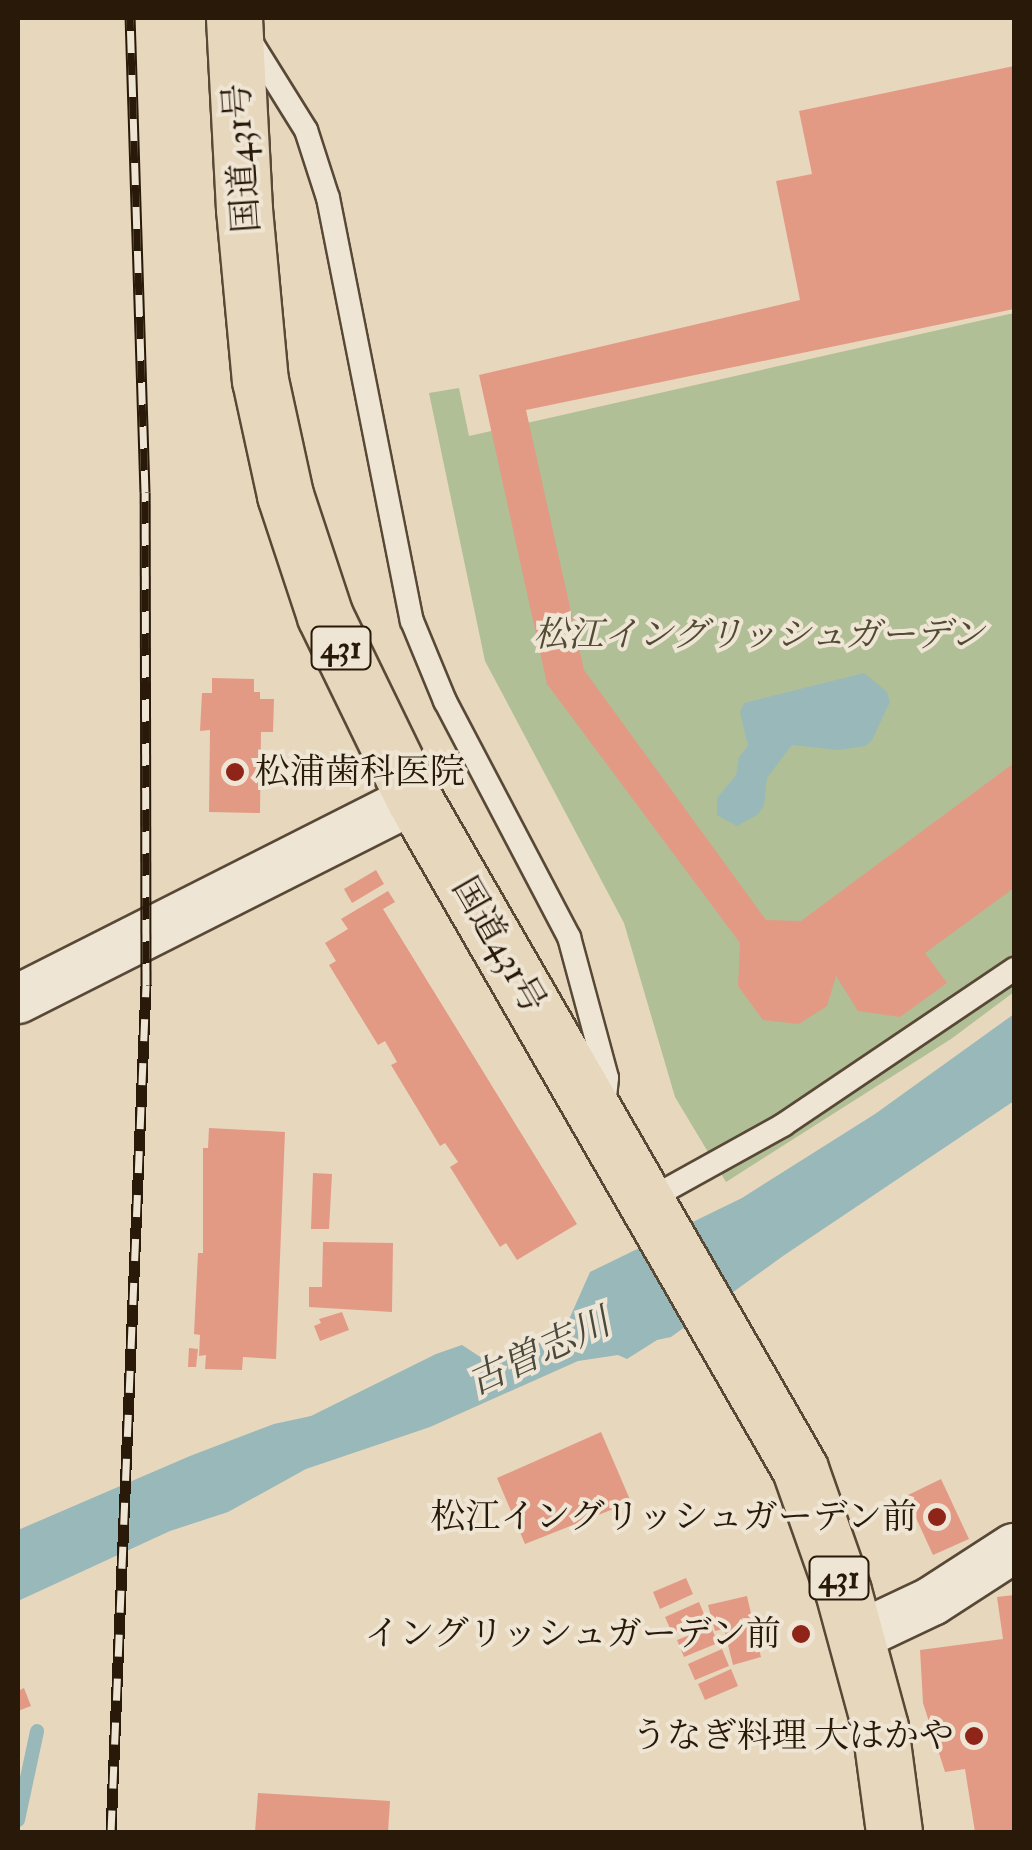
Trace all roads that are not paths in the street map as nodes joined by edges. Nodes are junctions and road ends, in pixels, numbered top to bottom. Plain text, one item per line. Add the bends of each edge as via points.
1 (235, 18) edge
2 (414, 799) junction
3 (1014, 969) edge
4 (18, 999) edge
5 (602, 1121) junction
6 (649, 1206) junction
7 (1014, 1548) edge
8 (856, 1637) junction
9 (894, 1832) edge

1 - 2 highway, 国道431号 / 431 via 260,380 285,495 325,616
1 - 5 lane via 306,130 328,198 412,621 444,701 569,938 607,1078
2 - 4 street
2 - 5 highway, 国道431号 / 431
3 - 6 lane
5 - 6 highway, 国道431号 / 431
6 - 8 highway, 国道431号 / 431 via 800,1469
7 - 8 street via 932,1601
8 - 9 highway, 国道431号 / 431 via 880,1727

